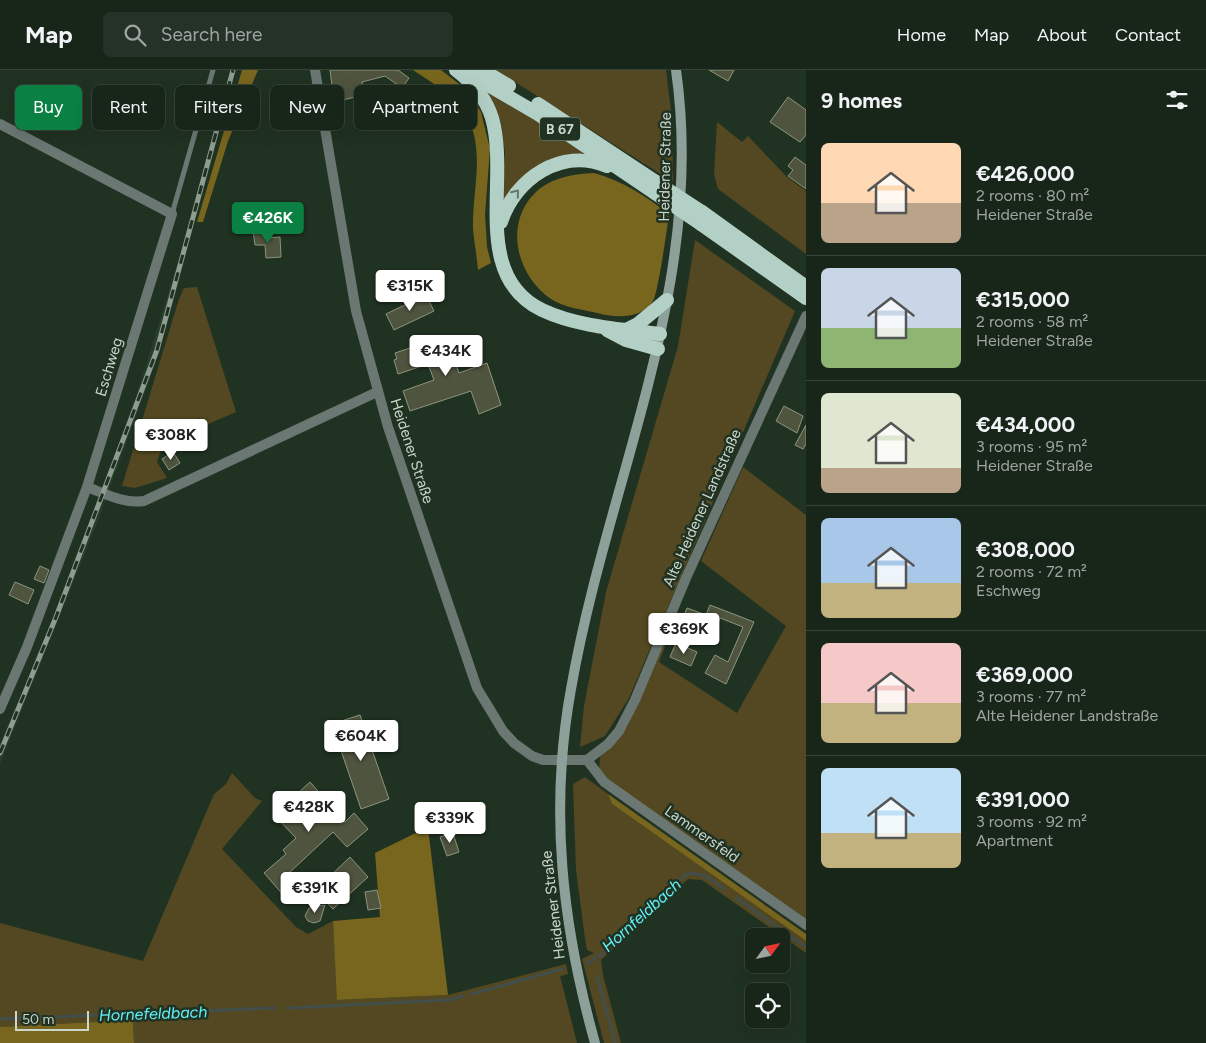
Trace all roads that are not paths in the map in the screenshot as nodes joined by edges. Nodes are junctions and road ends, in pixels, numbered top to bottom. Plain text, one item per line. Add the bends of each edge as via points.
1 (213, 70) edge
2 (315, 70) edge
3 (456, 70) edge
4 (463, 70) edge
5 (482, 70) edge
6 (676, 70) edge
7 (0, 124) edge
8 (656, 188) junction
9 (172, 214) junction
10 (496, 237) junction
11 (800, 286) edge
12 (806, 298) edge
13 (667, 300) junction
14 (806, 316) edge
15 (598, 326) junction
16 (626, 330) junction
17 (660, 334) junction
18 (658, 349) junction
19 (377, 392) junction
20 (87, 487) junction
21 (0, 710) edge
22 (587, 760) junction
23 (562, 761) junction
24 (806, 925) edge
25 (595, 1043) edge

1 - 9 lane
2 - 19 street, Heidener Straße via 356,311
3 - 10 highway via 472,84 492,117 498,180
4 - 8 highway, B 67
5 - 8 highway, B 67 via 567,121
6 - 13 main road, Heidener Straße via 683,173 680,224
7 - 9 street
10 -> 8 highway via 507,206 517,191 534,174 566,162 602,164
8 - 11 highway, B 67, bridge
9 - 20 street, Eschweg
10 - 15 highway via 505,273 524,300 555,316
11 - 12 highway, B 67
13 - 16 highway
13 - 17 main road, Heidener Straße
14 - 22 street, Alte Heidener Landstraße via 686,578 628,716 608,744
15 - 16 highway
15 - 18 highway via 626,340
16 - 17 highway
17 - 18 main road, Heidener Straße
18 - 23 main road, Heidener Straße via 596,572 570,691
19 - 20 street via 144,501 121,499
19 - 23 street, Heidener Straße via 477,688 494,718 519,747 543,760
20 - 21 street, Eschweg
22 - 23 street
22 - 24 street, Lammersfeld via 604,782
23 - 25 main road, Heidener Straße via 560,828 566,913 575,966

